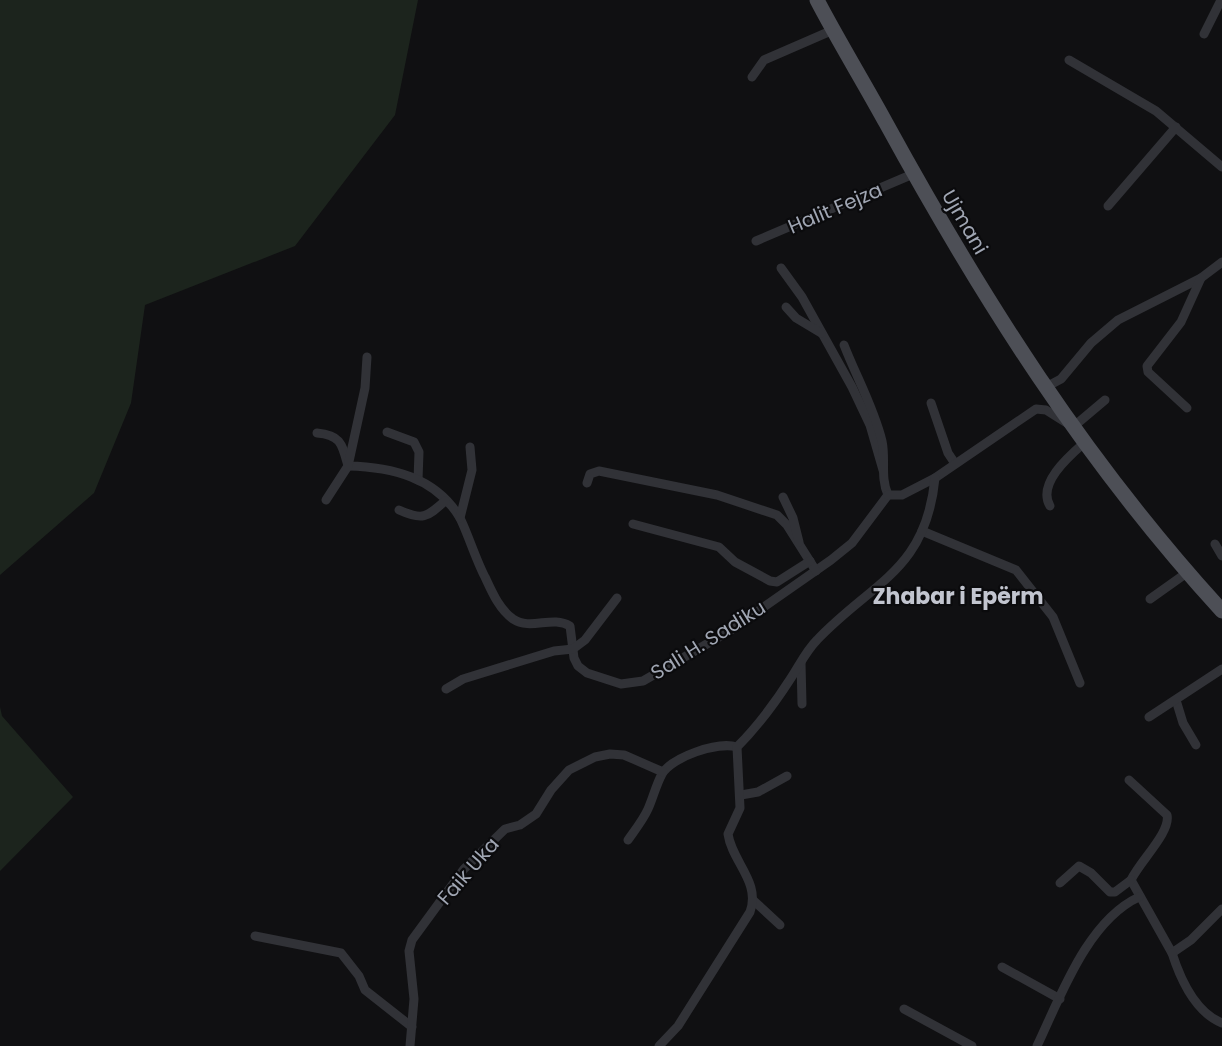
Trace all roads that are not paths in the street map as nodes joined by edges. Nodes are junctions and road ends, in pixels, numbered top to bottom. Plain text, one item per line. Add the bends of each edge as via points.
1 (817, 0) edge
2 (1221, 0) edge
3 (833, 30) junction
4 (1204, 34) dead end
5 (1069, 60) dead end
6 (752, 77) dead end
7 (1176, 126) junction
8 (1222, 167) edge
9 (914, 174) junction
10 (1108, 206) dead end
11 (756, 241) dead end
12 (1222, 262) edge
13 (781, 268) dead end
14 (1201, 278) junction
15 (786, 307) dead end
16 (821, 333) junction
17 (844, 345) dead end
18 (367, 357) dead end
19 (1046, 387) junction
20 (1105, 400) dead end
21 (931, 403) dead end
22 (1187, 408) dead end
23 (1073, 427) junction
24 (387, 432) dead end
25 (317, 433) dead end
26 (1084, 443) junction
27 (470, 447) dead end
28 (954, 462) junction
29 (348, 466) junction
30 (883, 470) junction
31 (934, 478) junction
32 (418, 480) junction
33 (587, 483) dead end
34 (888, 495) junction
35 (783, 497) dead end
36 (326, 500) dead end
37 (445, 501) junction
38 (1050, 506) dead end
39 (399, 510) dead end
40 (460, 518) junction
41 (633, 524) dead end
42 (922, 531) junction
43 (800, 544) junction
44 (1215, 544) dead end
45 (1222, 556) edge
46 (810, 561) junction
47 (816, 571) junction
48 (1188, 572) junction
49 (617, 598) dead end
50 (1150, 599) dead end
51 (1220, 606) edge
52 (573, 649) junction
53 (801, 663) junction
54 (1222, 669) edge
55 (1080, 683) dead end
56 (446, 689) dead end
57 (1176, 700) junction
58 (802, 704) dead end
59 (1149, 717) dead end
60 (1196, 745) dead end
61 (737, 747) junction
62 (663, 772) junction
63 (787, 776) dead end
64 (1129, 780) dead end
65 (741, 795) junction
66 (628, 840) dead end
67 (1131, 880) junction
68 (1060, 884) dead end
69 (1139, 897) junction
70 (754, 901) junction
71 (1222, 909) edge
72 (780, 925) dead end
73 (255, 936) dead end
74 (1172, 953) junction
75 (1002, 967) dead end
76 (1060, 999) junction
77 (904, 1009) dead end
78 (1222, 1023) edge
79 (412, 1027) junction
80 (410, 1046) edge
81 (658, 1046) edge
82 (972, 1046) edge
83 (1037, 1046) edge

1 - 3 main road, Ujmani
2 - 4 street
3 - 6 street via 764,60
3 - 9 main road, Ujmani
5 - 7 street
7 - 8 street
7 - 10 street
9 - 11 street, Halit Fejza
9 - 19 main road, Ujmani via 993,311
12 - 14 street
13 - 16 street
14 - 19 street via 1118,320 1091,343 1061,379
14 - 22 street via 1181,322 1147,366 1148,372
15 - 16 street
16 - 30 street via 870,425
17 - 30 street via 878,427 885,459
18 - 29 street via 365,388
19 - 23 main road, Ujmani
20 - 23 street
21 - 28 street
23 - 26 main road, Ujmani
23 - 28 street via 1046,410 1036,409
24 - 32 street via 414,442 419,452
25 - 29 street via 332,434 343,445
26 - 38 street via 1066,459 1046,491
26 - 48 main road, Ujmani via 1143,521
27 - 40 street via 472,470
28 - 31 street
29 - 32 street, Sali H. Sadiku via 379,467
29 - 36 street
30 - 34 street
31 - 34 street via 902,495
31 - 42 street
32 - 37 street, Sali H. Sadiku
33 - 43 street via 590,474 599,471 717,495 777,515
34 - 47 street, Sali H. Sadiku via 852,543
35 - 43 street
37 - 39 street via 428,516 413,517
37 - 40 street, Sali H. Sadiku
40 - 52 street, Sali H. Sadiku via 472,554 505,612 523,624 562,621 570,626
41 - 46 street, Sali H. Sadiku via 719,547 735,562 770,581 777,582
42 - 53 street via 899,569 817,640
42 - 55 street via 1016,570 1053,617
43 - 46 street
44 - 45 street
46 - 47 street
47 - 52 street, Sali H. Sadiku via 730,630 643,681 621,684 587,673 578,666
48 - 50 street
48 - 51 main road, Ujmani
49 - 52 street via 585,640
52 - 56 street via 554,651 463,679
53 - 58 street
53 - 61 street via 755,730
54 - 57 street
57 - 59 street
57 - 60 street
61 - 62 street via 710,747
61 - 65 street
62 - 66 street via 647,812
62 - 79 street, Faik Uka via 624,755 602,755 581,762 559,780 536,814 505,830 464,869 412,940
63 - 65 street via 758,792
64 - 67 street via 1168,819 1165,832 1144,856
65 - 70 street via 740,808 728,834 734,855 753,888
67 - 68 street via 1110,892 1079,866
67 - 69 street
69 - 74 street
69 - 76 street via 1091,940 1076,962
70 - 72 street
70 - 81 street via 685,1015
71 - 74 street
73 - 79 street via 341,953 365,990
74 - 78 street via 1192,996
75 - 76 street
76 - 83 street
77 - 82 street
79 - 80 street, Faik Uka

